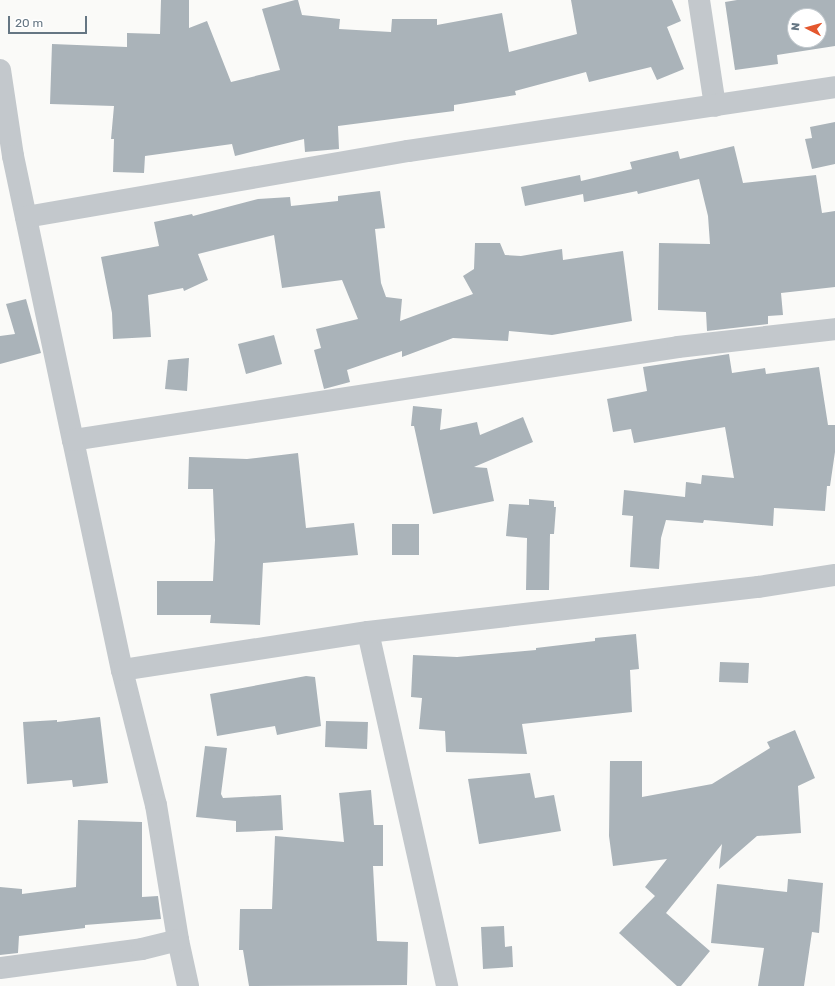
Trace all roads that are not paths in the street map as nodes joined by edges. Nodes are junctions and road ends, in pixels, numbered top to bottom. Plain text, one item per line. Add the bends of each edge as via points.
1 (699, 0) edge
2 (0, 70) edge
3 (835, 87) edge
4 (715, 106) junction
5 (7, 157) edge
6 (26, 217) junction
7 (835, 329) edge
8 (73, 440) junction
9 (835, 575) edge
10 (368, 632) junction
11 (122, 670) junction
12 (178, 940) junction
13 (0, 968) edge
14 (188, 986) edge
15 (447, 986) edge

1 - 4 street
2 - 5 street
3 - 4 street
4 - 6 street via 408,151
5 - 6 street
6 - 8 street
7 - 8 street via 678,347
8 - 11 street
9 - 10 street via 758,587
10 - 11 street
10 - 15 street
11 - 12 street via 156,805
12 - 13 street via 142,949
12 - 14 street

